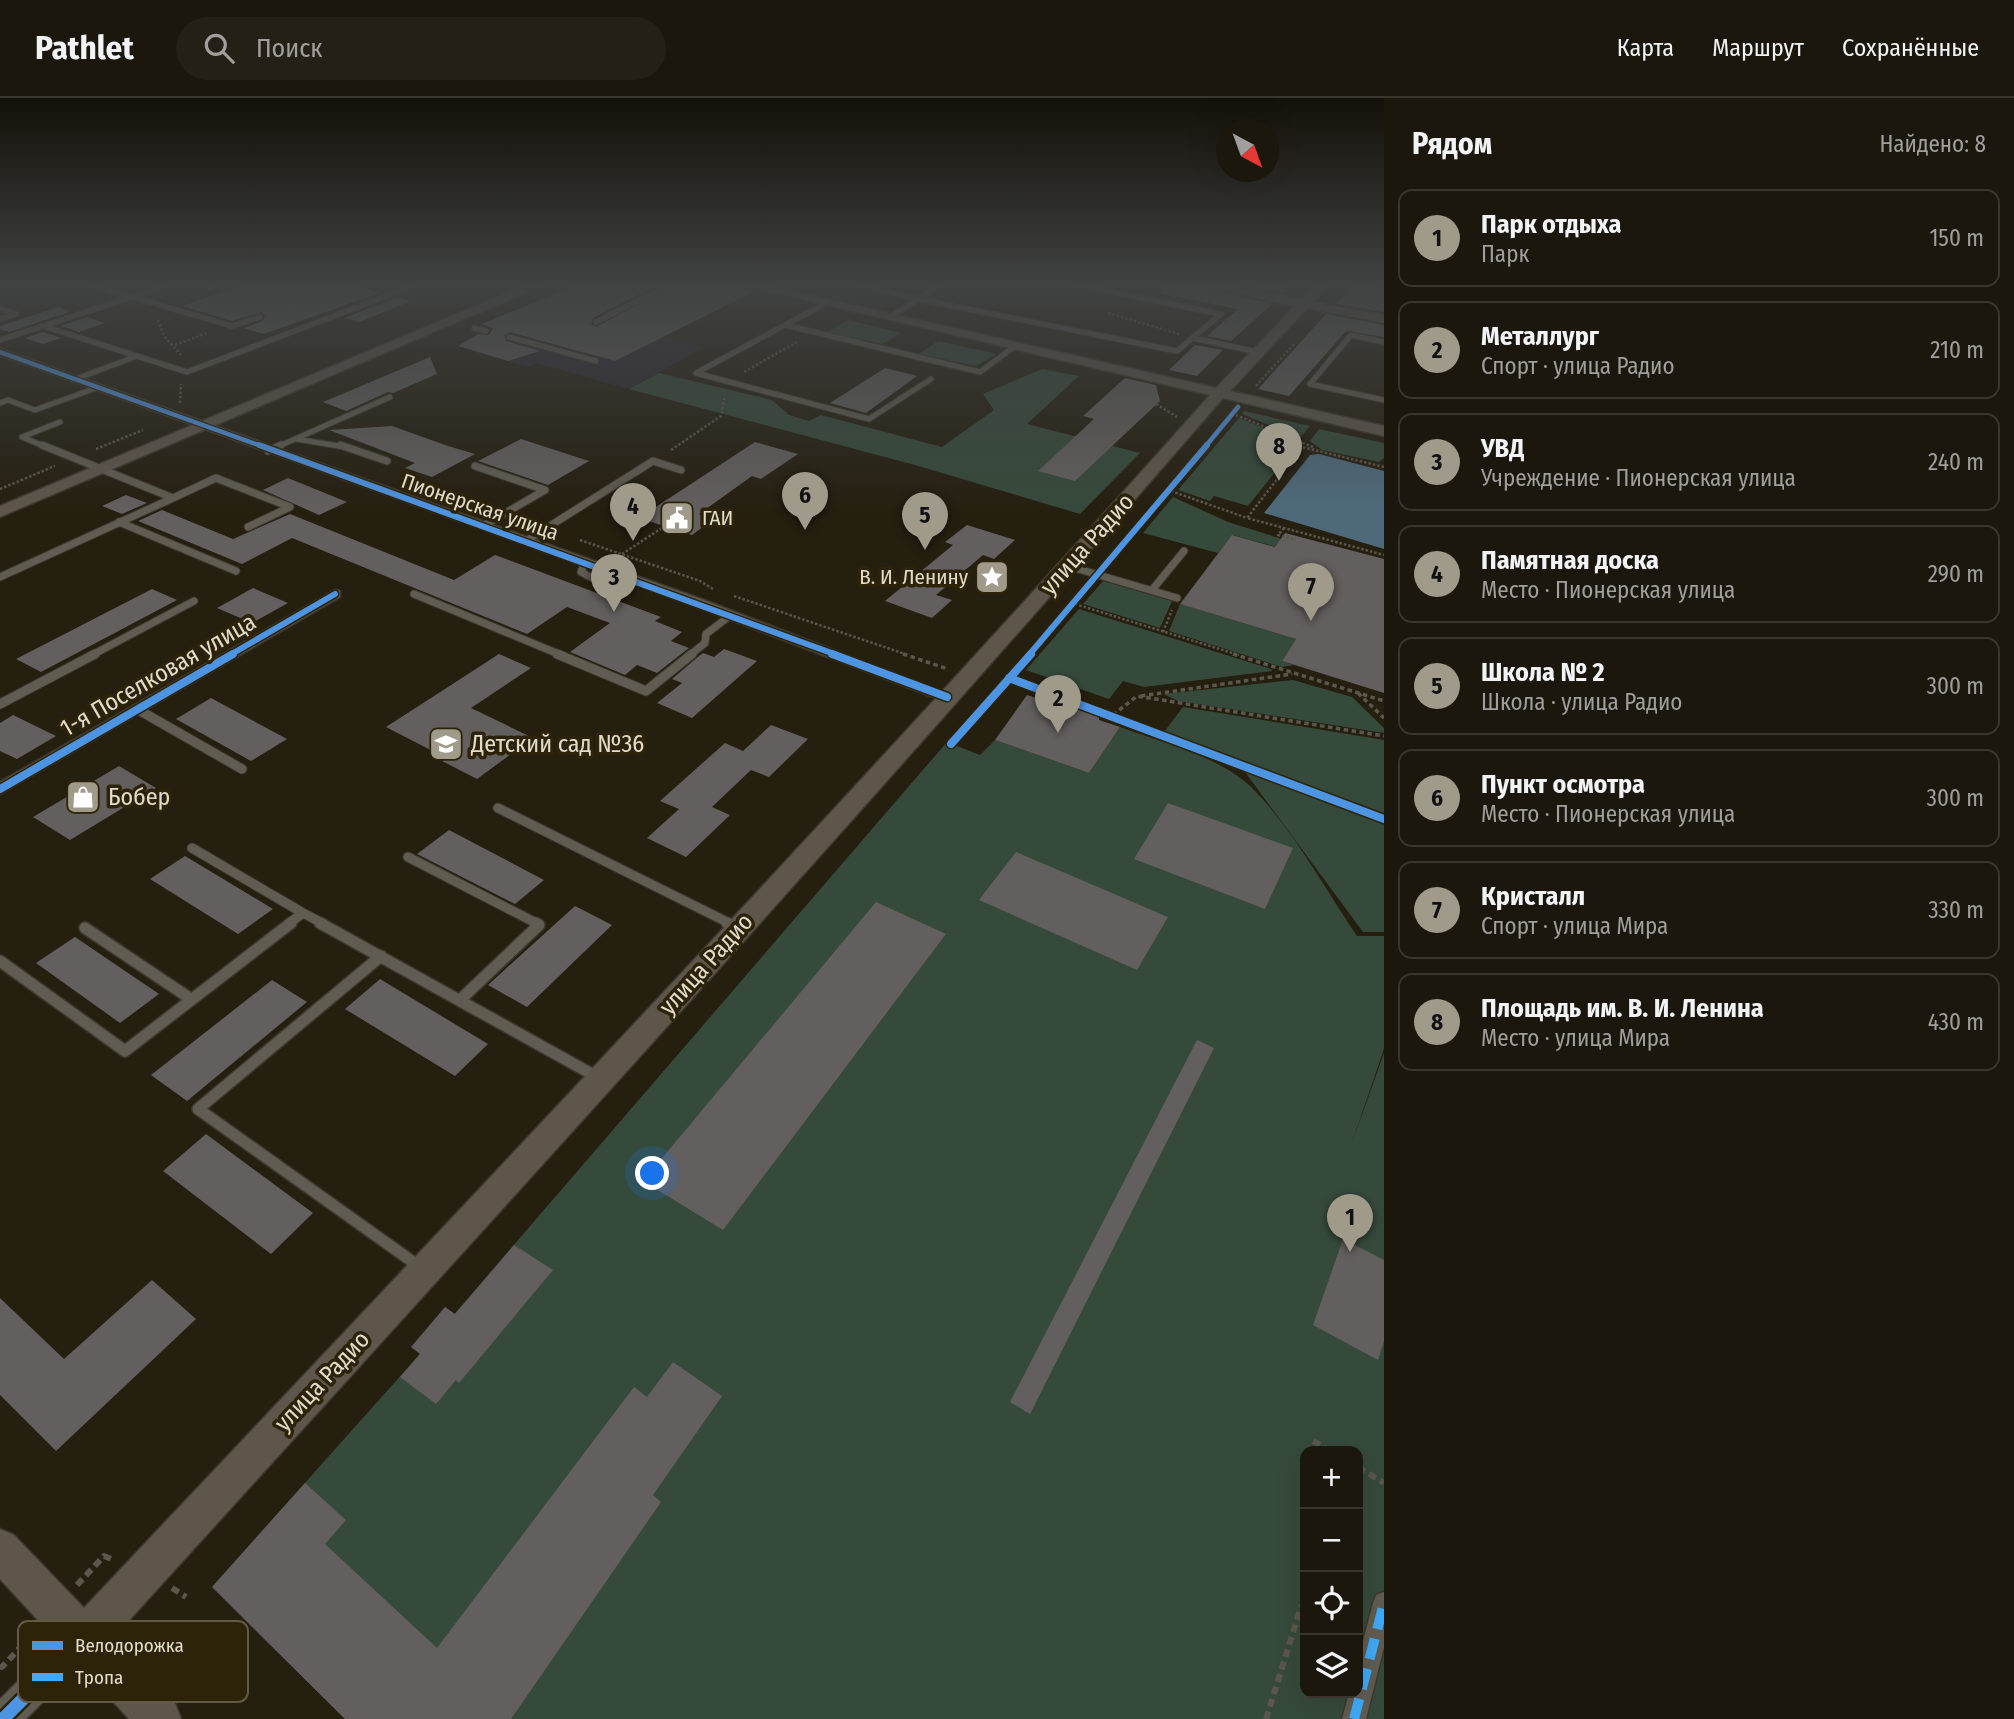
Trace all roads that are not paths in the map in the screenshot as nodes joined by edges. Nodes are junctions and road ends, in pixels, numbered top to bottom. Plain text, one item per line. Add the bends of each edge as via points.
1 (20, 360) edge
2 (127, 360) edge
3 (148, 360) edge
4 (219, 360) edge
5 (360, 360) edge
6 (591, 360) edge
7 (721, 360) edge
8 (929, 360) edge
9 (997, 360) edge
10 (1069, 360) edge
11 (1251, 360) edge
12 (1330, 360) edge
13 (596, 361) dead end
14 (931, 379) dead end
15 (73, 380) junction
16 (96, 388) junction
17 (1219, 394) junction
18 (390, 397) dead end
19 (1384, 400) edge
20 (0, 403) edge
21 (60, 422) dead end
22 (202, 426) junction
23 (1384, 431) edge
24 (295, 439) junction
25 (268, 451) junction
26 (387, 461) dead end
27 (475, 467) dead end
28 (101, 470) junction
29 (681, 470) dead end
30 (173, 498) junction
31 (0, 512) edge
32 (119, 522) junction
33 (482, 526) junction
34 (248, 527) dead end
35 (526, 541) junction
36 (1184, 551) dead end
37 (1068, 566) junction
38 (236, 571) dead end
39 (0, 577) edge
40 (1152, 590) junction
41 (335, 594) dead end
42 (414, 594) dead end
43 (1177, 598) dead end
44 (194, 601) dead end
45 (731, 615) junction
46 (947, 697) junction
47 (0, 704) edge
48 (137, 709) junction
49 (242, 769) dead end
50 (0, 789) edge
51 (498, 808) dead end
52 (192, 848) dead end
53 (408, 857) dead end
54 (303, 913) junction
55 (85, 928) dead end
56 (739, 928) junction
57 (381, 956) junction
58 (0, 961) edge
59 (191, 999) junction
60 (460, 1000) junction
61 (601, 1080) junction
62 (424, 1270) junction
63 (0, 1549) edge
64 (1384, 1603) edge
65 (66, 1621) edge
66 (100, 1621) edge
67 (20, 1702) edge
68 (143, 1702) edge
69 (3, 1719) edge
70 (159, 1719) edge
71 (1354, 1719) edge

1 - 15 street, Пионерская улица
2 - 15 lane
3 - 4 lane via 187,372
5 - 22 main road
6 - 13 lane
7 - 14 lane via 696,373 869,419
8 - 9 lane via 980,372
10 - 17 main road
11 - 17 main road, улица Радио
12 - 19 lane via 1310,384
15 - 16 street, Пионерская улица
16 - 20 lane via 35,410 8,400
16 - 22 street, Пионерская улица
17 - 23 main road
17 - 37 main road, улица Радио
18 - 24 lane
21 - 28 lane via 22,438
22 - 25 street, Пионерская улица
22 - 28 main road
24 - 25 lane
24 - 26 lane via 337,444
25 - 33 street, Пионерская улица
27 - 33 lane via 545,490
28 - 30 lane
28 - 31 main road
29 - 35 lane via 653,461
30 - 32 lane
30 - 34 lane via 216,478 290,507
32 - 38 lane
32 - 39 lane
33 - 35 street, Пионерская улица
35 - 45 street, Пионерская улица
36 - 40 lane
37 - 40 lane
37 - 46 main road, улица Радио
40 - 43 lane
41 - 48 street, 1-я Поселковая улица
42 - 45 lane via 646,691 705,643 706,634
44 - 47 lane
45 - 46 street, Пионерская улица
46 - 56 main road, улица Радио
48 - 49 lane
48 - 50 street, 1-я Поселковая улица
51 - 56 lane
52 - 54 lane
53 - 60 lane via 539,925
54 - 57 lane
54 - 59 lane
55 - 59 lane
56 - 61 main road, улица Радио
57 - 60 lane
57 - 62 lane via 198,1109
58 - 59 lane via 125,1051
60 - 61 lane
61 - 62 main road, улица Радио
62 - 66 main road, улица Радио
63 - 65 main road
64 - 71 street
67 - 69 street
68 - 70 main road

